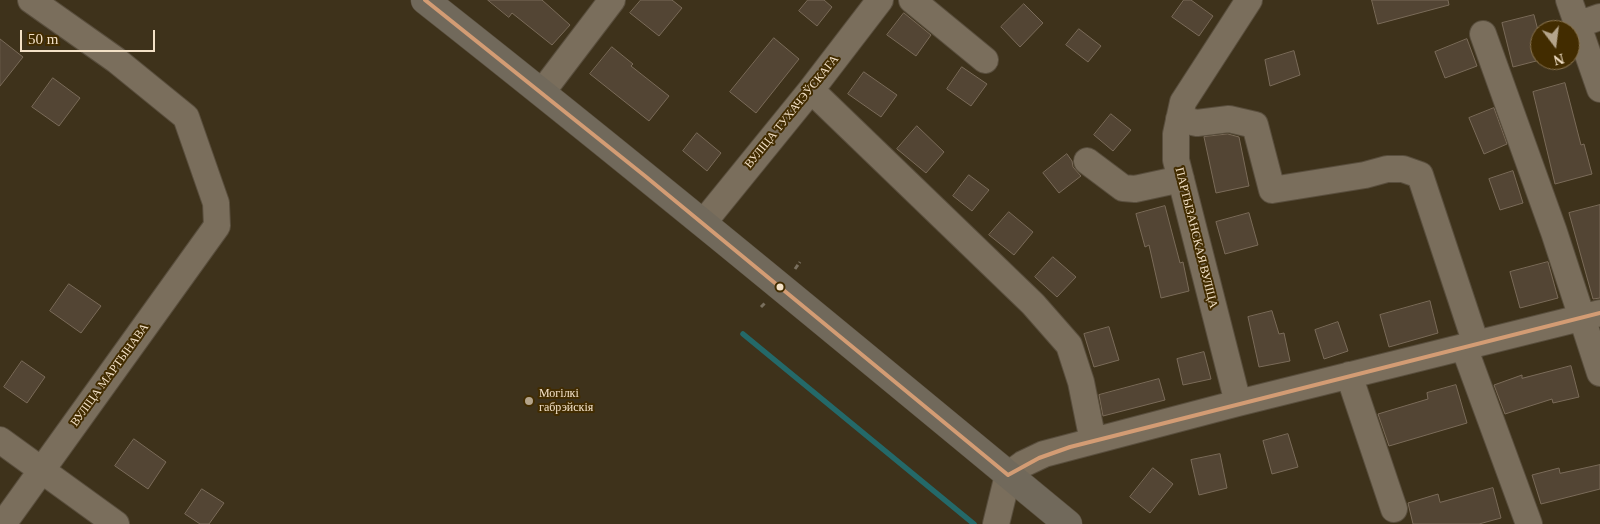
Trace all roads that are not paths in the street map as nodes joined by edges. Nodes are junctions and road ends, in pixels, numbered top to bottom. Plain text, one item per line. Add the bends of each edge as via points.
1 (31, 0) edge
2 (425, 0) edge
3 (612, 0) edge
4 (880, 0) edge
5 (912, 0) edge
6 (1249, 0) edge
7 (1569, 0) edge
8 (1589, 21) edge
9 (1483, 34) dead end
10 (985, 60) dead end
11 (1600, 89) edge
12 (812, 90) junction
13 (542, 92) junction
14 (1179, 119) junction
15 (1087, 161) dead end
16 (1181, 179) junction
17 (703, 223) junction
18 (1591, 316) edge
19 (1470, 346) junction
20 (1600, 373) edge
21 (1349, 375) junction
22 (1238, 403) junction
23 (0, 440) edge
24 (1093, 441) junction
25 (42, 470) junction
26 (1008, 475) junction
27 (1394, 509) dead end
28 (3, 524) edge
29 (116, 524) edge
30 (996, 524) edge
31 (1068, 524) edge
32 (1529, 524) edge

1 - 25 street, ВУЛІЦА МАРТЫНАВА via 116,60 186,117 216,203 218,226
2 - 13 main road
3 - 13 street
4 - 12 street, ВУЛІЦА ТУХАЧЭЎСКАГА
5 - 10 street
6 - 14 street, ПАРТЫЗАНСКАЯ ВУЛІЦА via 1183,102
7 - 8 street
8 - 11 street
9 - 18 street via 1554,232
12 - 17 street, ВУЛІЦА ТУХАЧЭЎСКАГА
12 - 24 street via 1033,304 1069,346 1081,382
13 - 17 main road
14 - 16 street, ПАРТЫЗАНСКАЯ ВУЛІЦА via 1176,160
14 - 19 street via 1197,123 1229,119 1255,125 1272,190 1387,169 1403,169 1420,175
15 - 16 street via 1123,188 1135,189
16 - 22 street, ПАРТЫЗАНСКАЯ ВУЛІЦА
17 - 26 main road
18 - 19 street
18 - 20 street
19 - 21 street
19 - 32 street
21 - 22 street
21 - 27 street
22 - 24 street
23 - 25 street
24 - 26 street via 1044,454
25 - 28 street, ВУЛІЦА МАРТЫНАВА
25 - 29 street
26 - 30 street
26 - 31 main road

